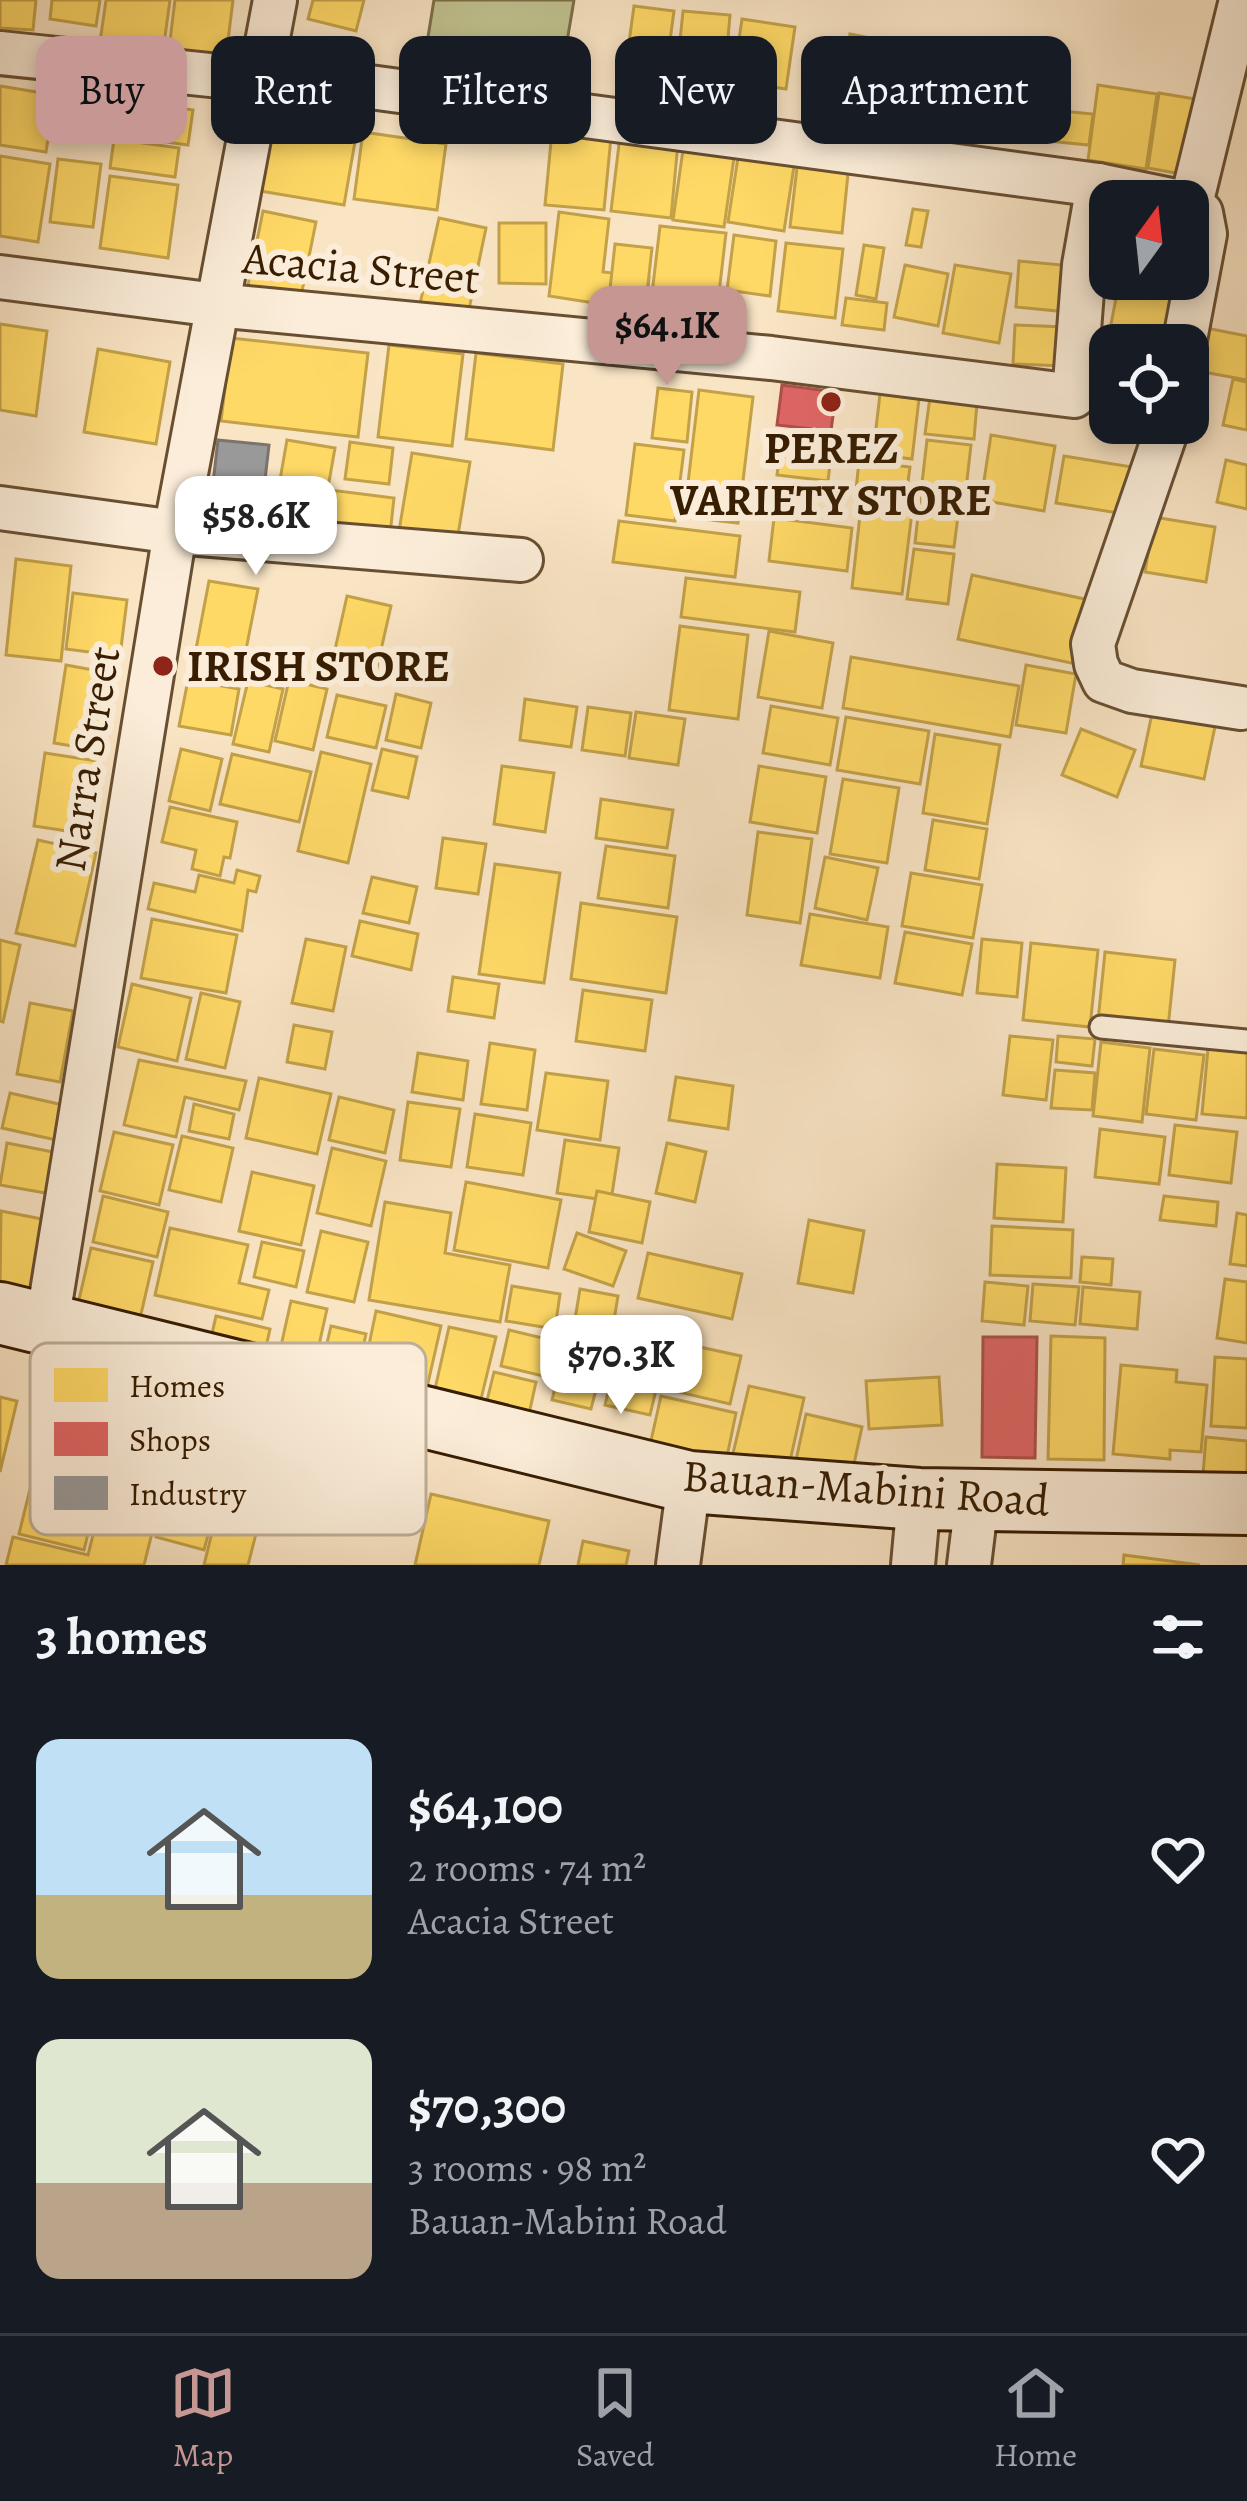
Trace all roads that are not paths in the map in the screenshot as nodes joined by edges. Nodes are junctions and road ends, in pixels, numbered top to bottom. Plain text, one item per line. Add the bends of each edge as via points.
1 (275, 0) edge
2 (1241, 0) edge
3 (267, 36) edge
4 (0, 53) edge
5 (211, 75) edge
6 (375, 88) edge
7 (245, 144) edge
8 (1191, 180) edge
9 (1089, 184) edge
10 (1089, 236) edge
11 (0, 278) edge
12 (216, 305) junction
13 (1162, 444) edge
14 (0, 508) edge
15 (175, 532) junction
16 (521, 560) dead end
17 (1241, 708) dead end
18 (1102, 1027) dead end
19 (1247, 1041) edge
20 (24, 1318) edge
21 (125, 1343) edge
22 (426, 1417) edge
23 (689, 1482) junction
24 (919, 1499) junction
25 (977, 1500) junction
26 (1247, 1504) edge
27 (678, 1565) edge
28 (913, 1565) edge
29 (969, 1565) edge

1 - 3 street, Narra Street
2 - 8 street
4 - 5 street
6 - 9 street
7 - 12 street, Narra Street
10 - 12 street, Acacia Street via 1074,396
11 - 12 street, Acacia Street
12 - 15 street, Narra Street
13 - 17 street via 1093,644 1096,664 1104,680 1132,691
14 - 15 street
15 - 16 street
15 - 20 street, Narra Street
18 - 19 lane
20 - 21 main road, Bauan-Mabini Road
22 - 23 main road, Bauan-Mabini Road
23 - 24 main road, Bauan-Mabini Road
23 - 27 street
24 - 25 main road, Bauan-Mabini Road
24 - 28 street
25 - 26 main road, Bauan-Mabini Road
25 - 29 street

